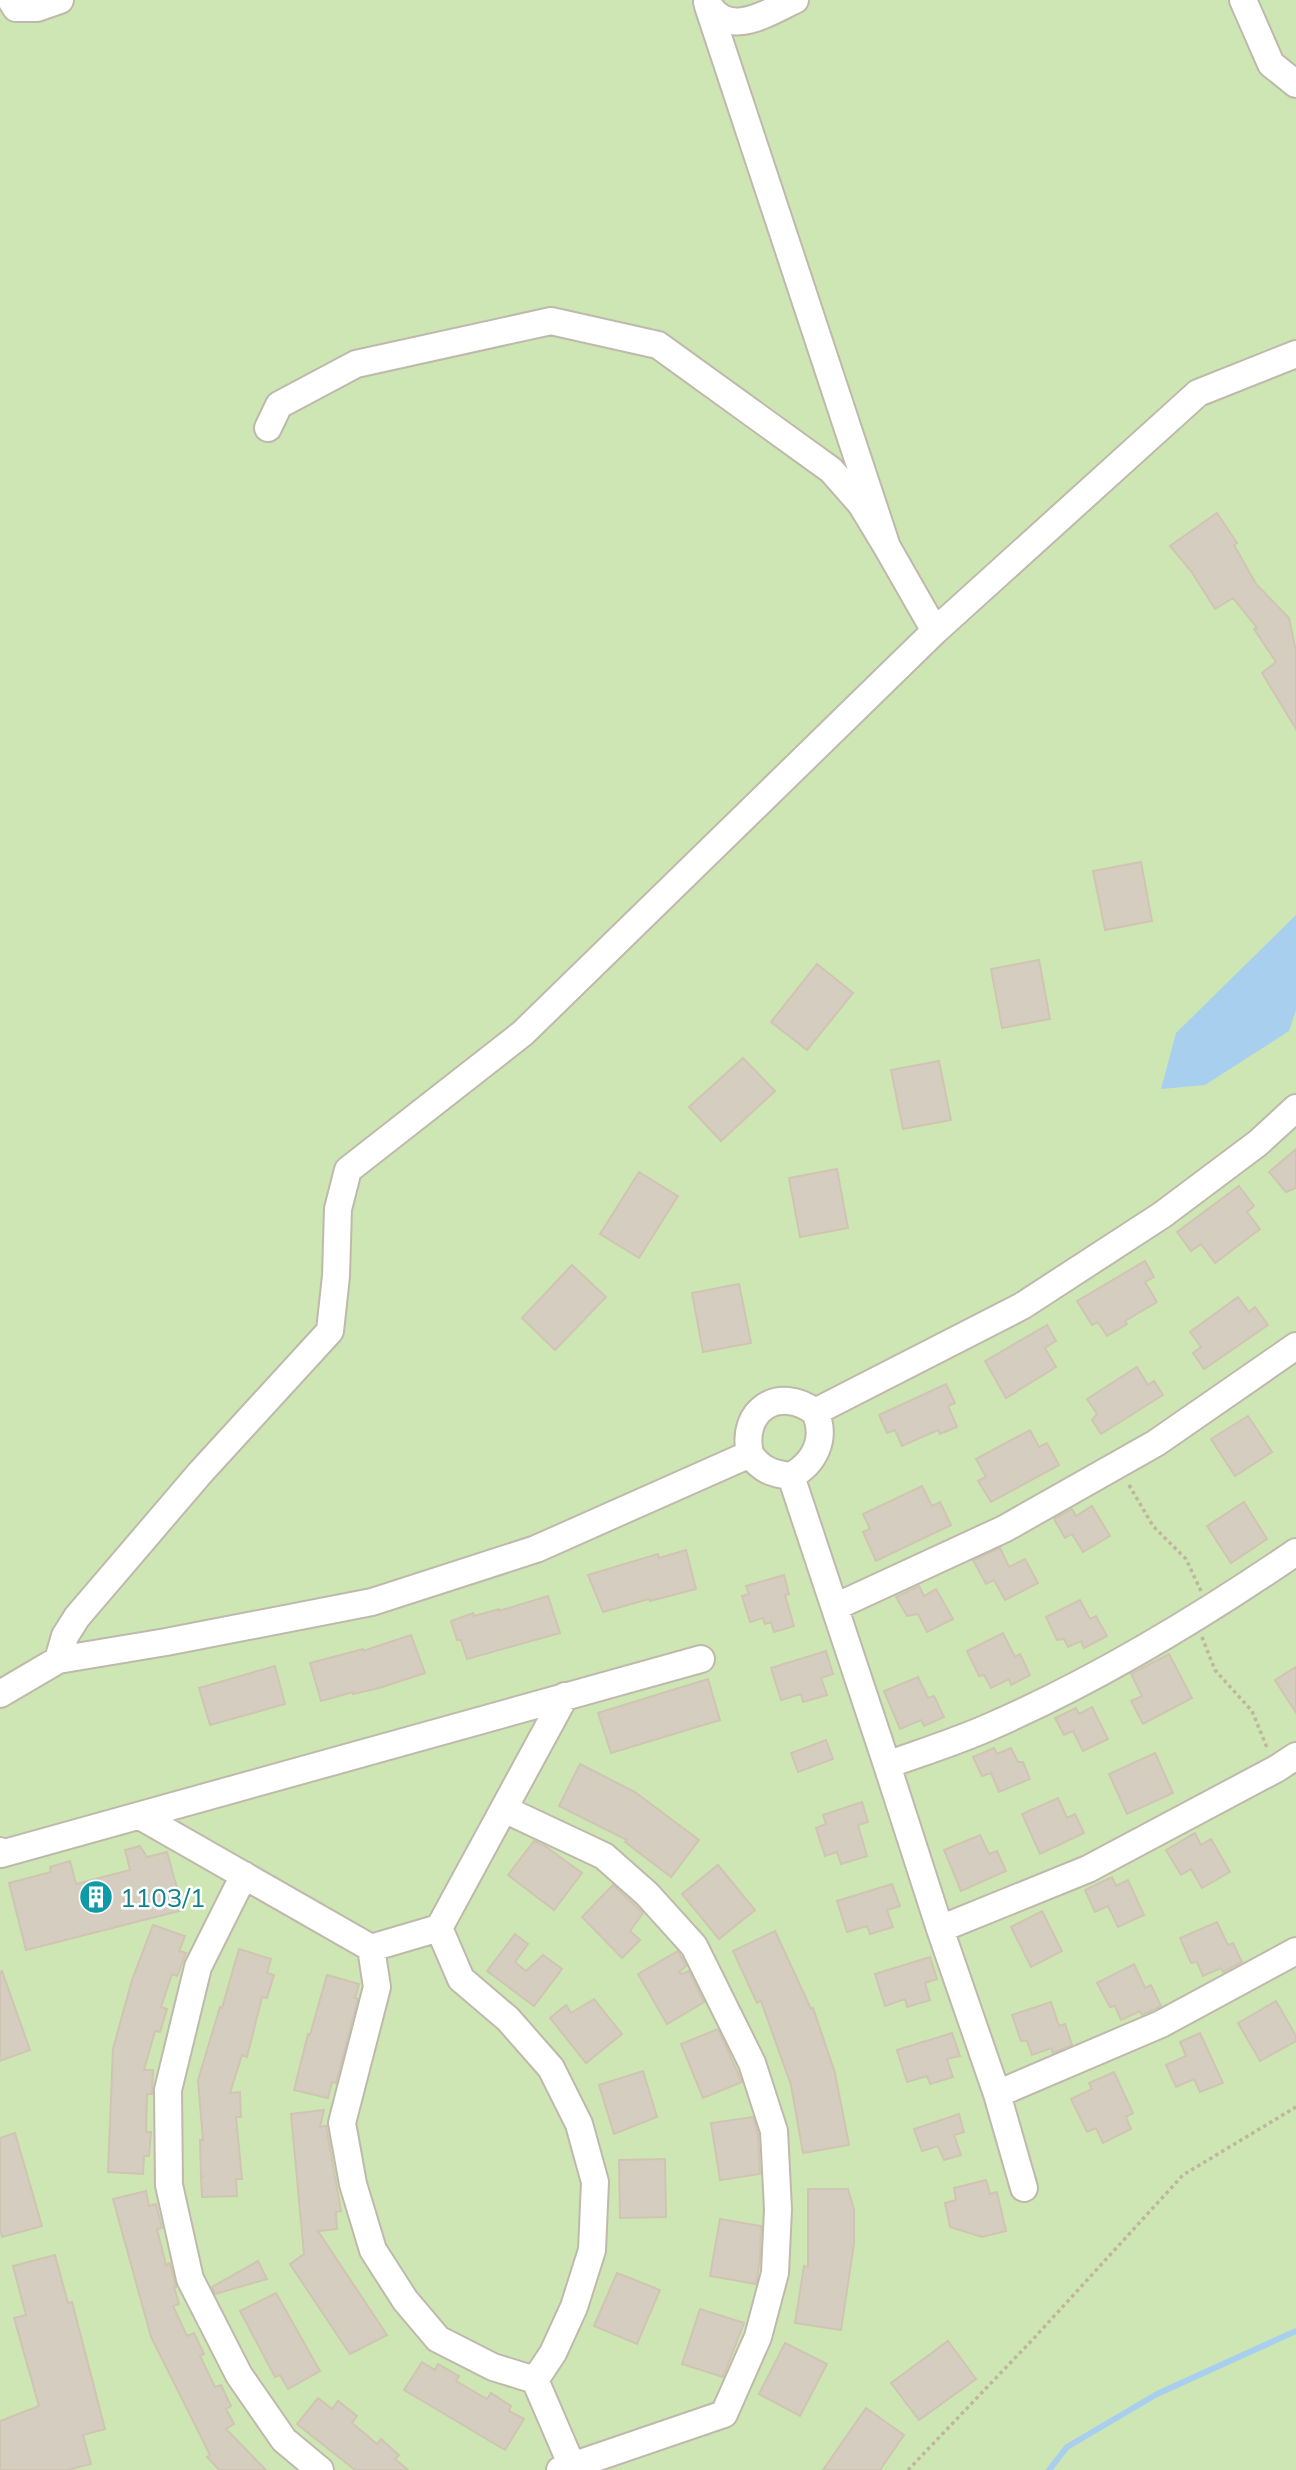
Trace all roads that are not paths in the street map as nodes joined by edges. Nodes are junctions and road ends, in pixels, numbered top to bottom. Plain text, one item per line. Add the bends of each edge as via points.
1 (11, 0) edge
2 (60, 0) edge
3 (795, 0) edge
4 (1243, 0) edge
5 (707, 3) edge
6 (1296, 85) edge
7 (1296, 354) edge
8 (268, 428) dead end
9 (887, 547) junction
10 (935, 631) junction
11 (1296, 1108) edge
12 (1296, 1346) edge
13 (816, 1412) junction
14 (750, 1454) junction
15 (792, 1476) junction
16 (1296, 1552) edge
17 (835, 1607) junction
18 (701, 1659) dead end
19 (58, 1660) junction
20 (0, 1694) edge
21 (565, 1696) junction
22 (1286, 1762) edge
23 (887, 1765) junction
24 (504, 1809) junction
25 (140, 1816) junction
26 (0, 1851) edge
27 (244, 1875) junction
28 (439, 1928) junction
29 (940, 1930) junction
30 (371, 1948) junction
31 (1296, 1951) edge
32 (997, 2094) junction
33 (1024, 2188) dead end
34 (535, 2380) junction
35 (566, 2468) edge
36 (320, 2470) edge

1 - 2 street via 16,8 37,8
3 - 5 street via 737,23 727,22
4 - 6 street via 1271,64
5 - 9 street
7 - 10 street via 1198,393
8 - 9 street via 279,405 356,364 551,321 658,345 831,470
9 - 10 street
10 - 19 street via 523,1033 348,1170 338,1209 330,1331 77,1617
11 - 13 street via 1258,1143 1162,1215 1022,1306
12 - 17 street via 1118,1465 1004,1529
13 - 14 street via 779,1399 764,1407 749,1430
13 - 15 street via 818,1449 803,1470
14 - 15 street via 768,1471
14 - 19 street via 536,1549 372,1602
15 - 17 street
16 - 23 street via 1202,1615 1109,1669 986,1728
17 - 23 street
18 - 21 street
19 - 20 street
21 - 24 street
21 - 25 street
22 - 29 street via 1088,1869
23 - 29 street
24 - 28 street
24 - 35 street via 604,1856 694,1946 752,2063 774,2131 775,2273 758,2337 724,2414
25 - 26 street
25 - 27 street
27 - 30 street
27 - 36 street via 194,1981 168,2090 169,2185 190,2279 239,2375 284,2440
28 - 30 street
28 - 34 street via 461,1979 508,2019 551,2068 579,2124 595,2182 592,2250 574,2307
29 - 32 street
30 - 34 street via 377,1987 342,2123 353,2183 373,2250 405,2300 438,2339 493,2367
31 - 32 street via 1161,2024
32 - 33 street
34 - 35 street

